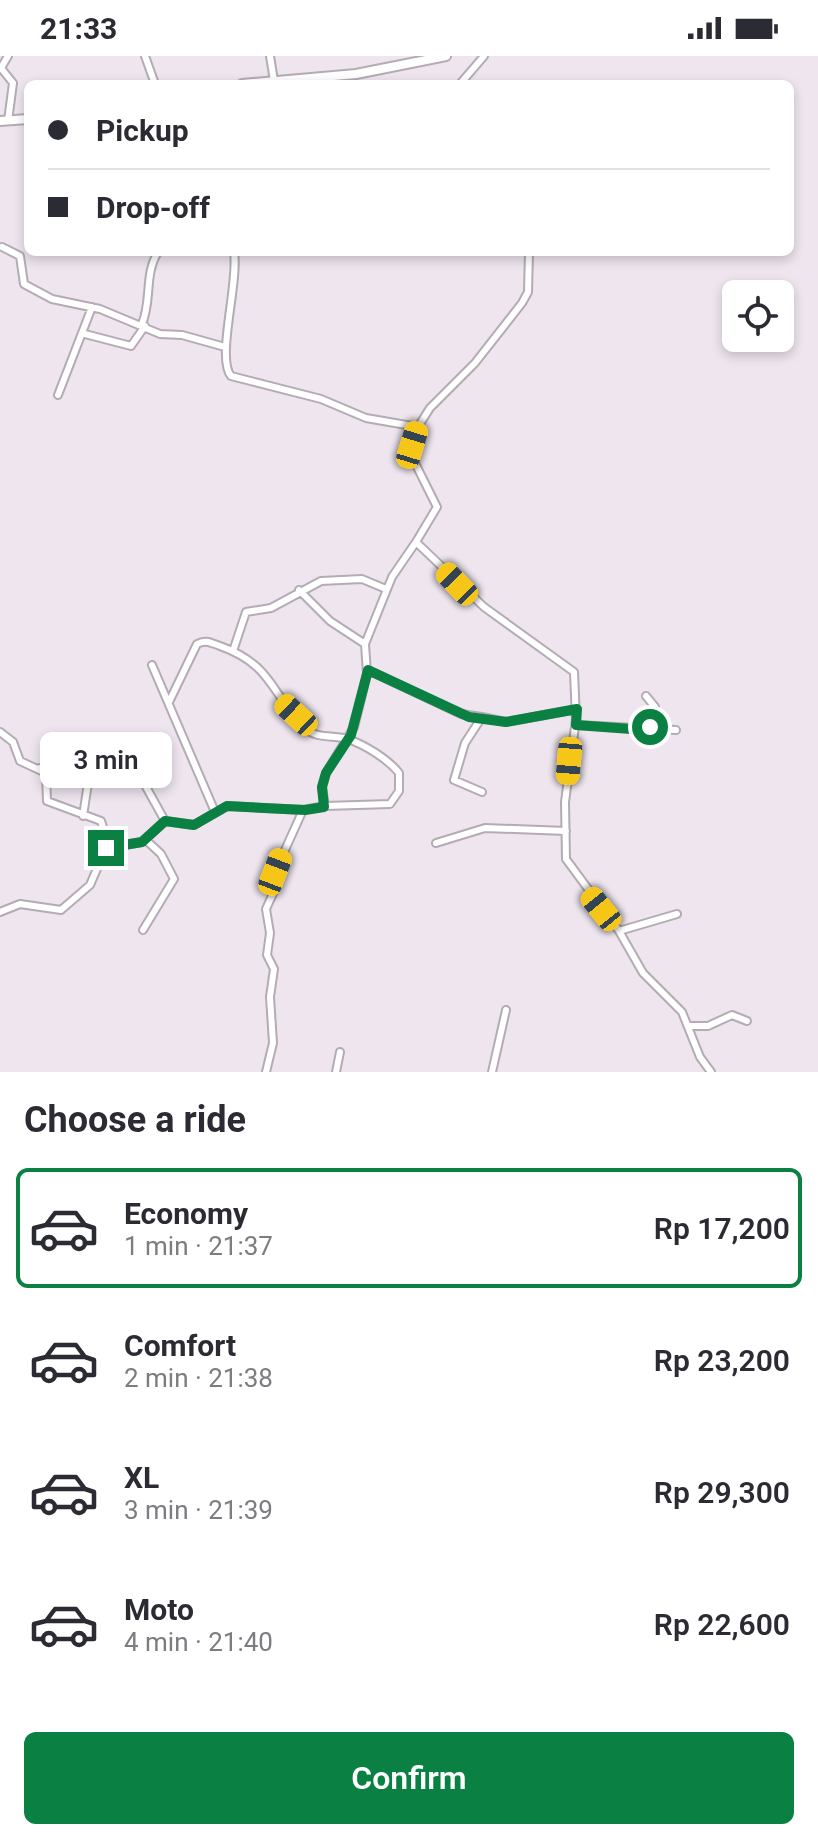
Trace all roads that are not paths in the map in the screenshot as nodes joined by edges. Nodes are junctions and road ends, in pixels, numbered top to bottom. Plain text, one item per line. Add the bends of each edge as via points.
1 (8, 56) edge
2 (145, 56) edge
3 (270, 56) edge
4 (446, 56) edge
5 (484, 56) edge
6 (154, 80) edge
7 (274, 80) edge
8 (286, 80) edge
9 (463, 80) edge
10 (24, 119) edge
11 (4, 121) edge
12 (2, 247) dead end
13 (155, 256) edge
14 (235, 256) edge
15 (529, 256) edge
16 (92, 307) junction
17 (143, 325) junction
18 (85, 334) junction
19 (225, 347) junction
20 (58, 395) dead end
21 (418, 427) junction
22 (416, 542) junction
23 (386, 589) junction
24 (299, 590) junction
25 (365, 644) junction
26 (233, 651) junction
27 (152, 665) dead end
28 (368, 670) junction
29 (646, 696) dead end
30 (169, 702) junction
31 (577, 709) junction
32 (482, 717) junction
33 (576, 725) junction
34 (656, 727) junction
35 (676, 730) dead end
36 (0, 732) edge
37 (348, 739) junction
38 (40, 768) junction
39 (90, 770) junction
40 (482, 792) dead end
41 (325, 806) junction
42 (303, 810) junction
43 (215, 812) junction
44 (83, 816) junction
45 (165, 821) junction
46 (566, 831) junction
47 (146, 840) junction
48 (436, 843) dead end
49 (109, 846) junction
50 (0, 912) edge
51 (677, 914) dead end
52 (143, 930) dead end
53 (619, 931) junction
54 (506, 1010) dead end
55 (747, 1021) dead end
56 (689, 1026) junction
57 (340, 1052) dead end
58 (266, 1072) edge
59 (336, 1072) edge
60 (492, 1072) edge
61 (711, 1072) edge

1 - 11 street via 1,68 13,83
2 - 6 street
3 - 7 street
4 - 8 main road via 356,74
5 - 9 street
10 - 11 main road
12 - 16 street via 22,259 27,287 52,299
13 - 17 street
14 - 19 street
15 - 21 street via 528,292 522,303
16 - 17 street
16 - 18 street
17 - 18 street via 131,346
17 - 19 street via 160,334
18 - 20 street
19 - 21 street via 231,376 321,399 366,418
21 - 22 street via 413,459 437,507
22 - 23 street
22 - 31 street via 484,607 571,666
23 - 24 street via 350,579 321,581
23 - 25 street
24 - 25 street via 330,621
24 - 26 street via 271,608 246,612
25 - 28 street
26 - 30 street via 207,641 197,644
26 - 37 street via 262,669 277,697 307,729
27 - 30 street
28 - 32 street via 461,714
28 - 37 street
29 - 34 street via 655,707
30 - 43 street
31 - 32 street via 506,722
31 - 33 street
32 - 40 street via 466,740 454,780
33 - 34 street
33 - 46 street
34 - 35 street
36 - 38 street via 13,742 19,760
37 - 41 street via 326,773
37 - 41 street via 394,767 401,781 396,799 380,807
38 - 39 street
38 - 44 street via 47,776 47,800
39 - 44 street
39 - 45 street via 106,765 140,776
41 - 42 street
42 - 43 street via 227,806
42 - 58 street via 266,909 267,955 274,969 273,1043
43 - 45 street via 194,825
44 - 49 street via 101,821
45 - 47 street
46 - 48 street via 485,828
46 - 53 street via 568,864
47 - 49 street
47 - 52 street via 161,854 174,879
49 - 50 street via 90,885 63,909 20,904
51 - 53 street
53 - 56 street via 643,973 679,1008
54 - 60 street
55 - 56 street via 732,1015 708,1026
56 - 61 street
57 - 59 street

